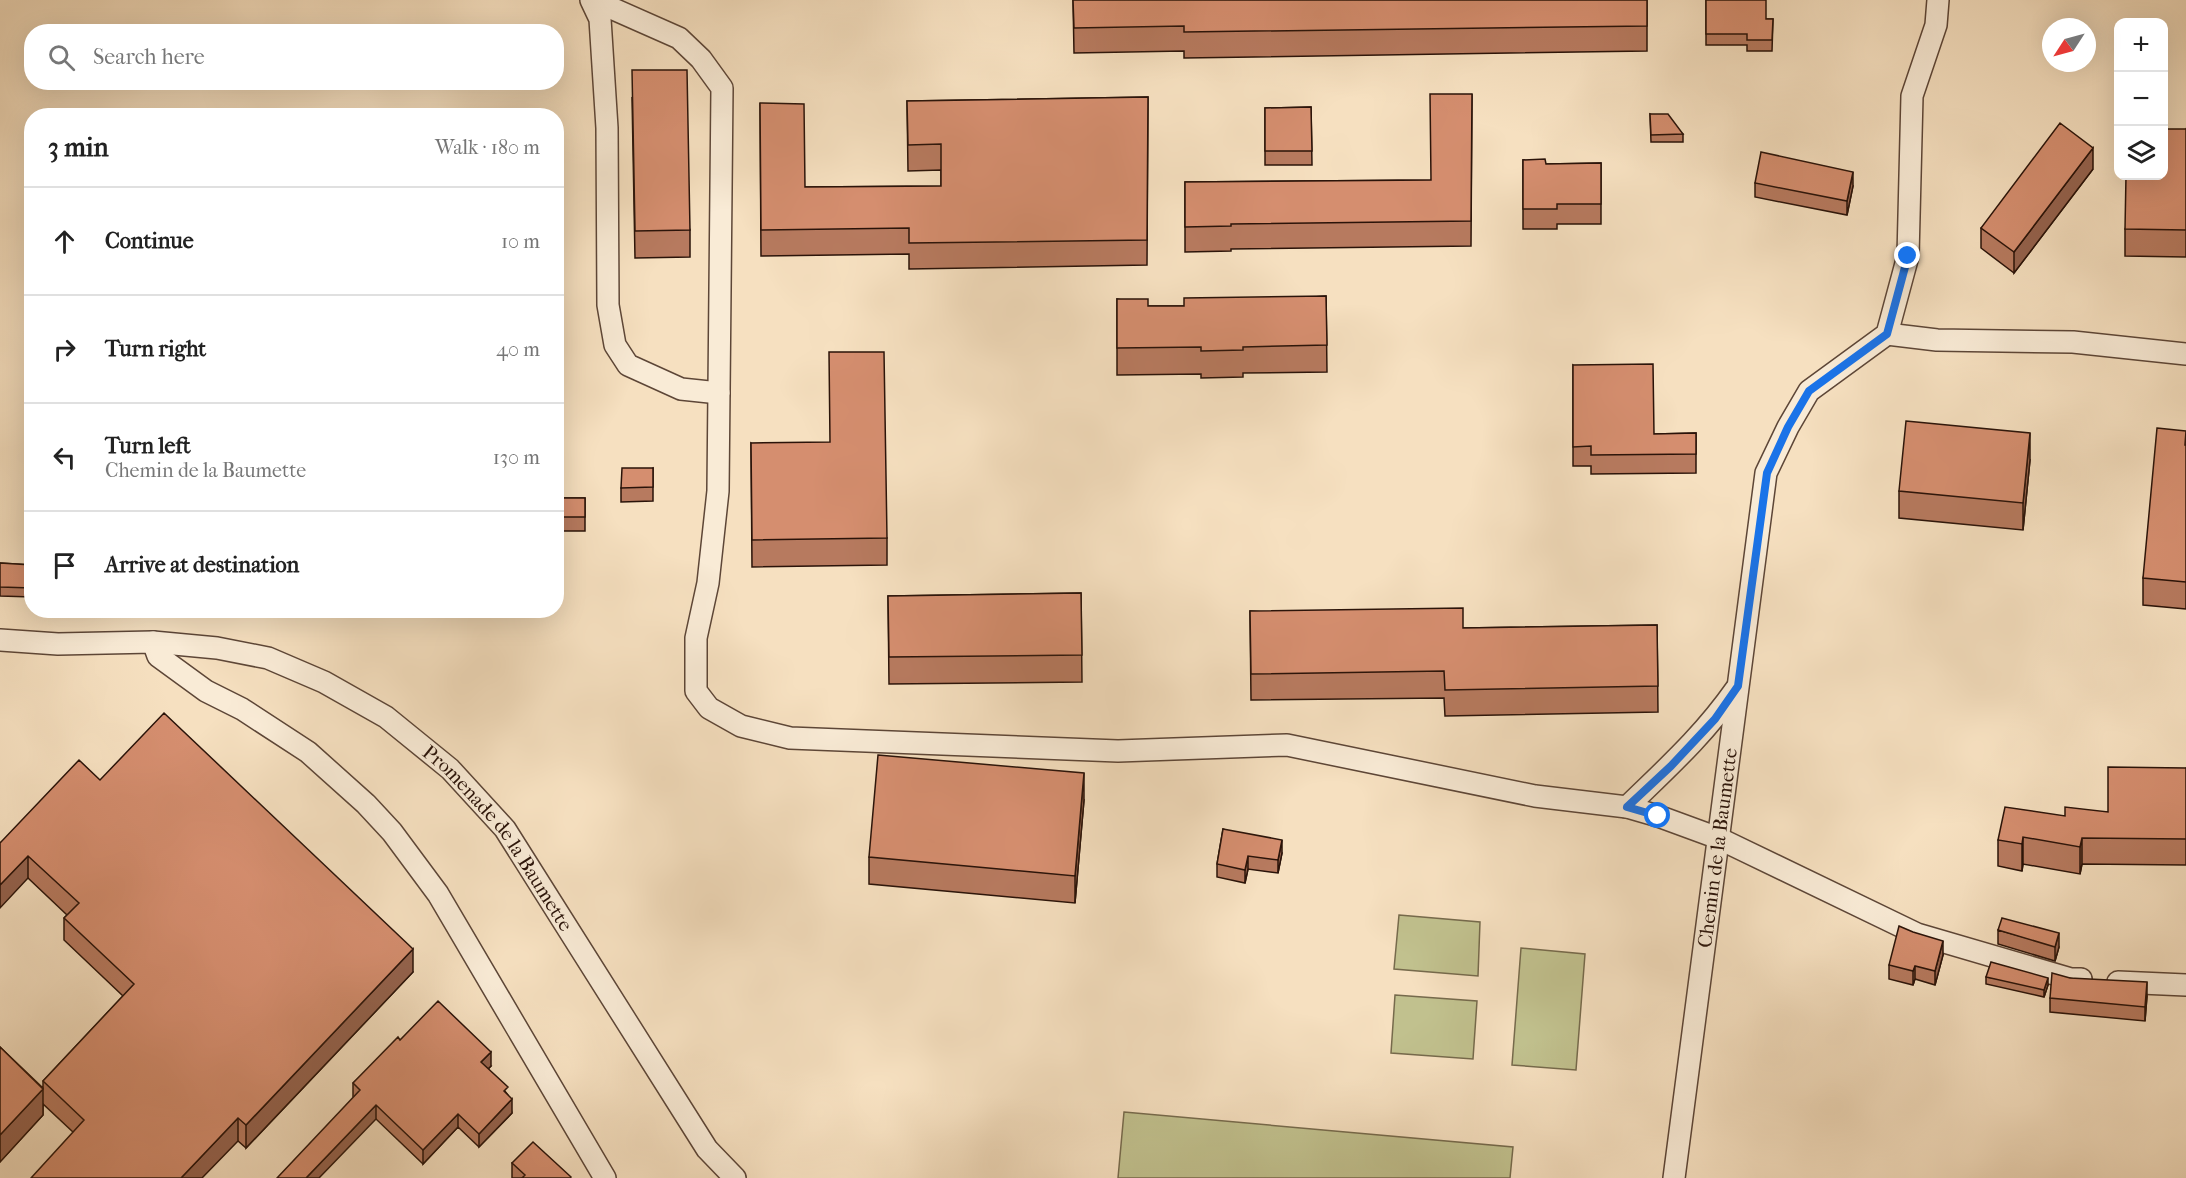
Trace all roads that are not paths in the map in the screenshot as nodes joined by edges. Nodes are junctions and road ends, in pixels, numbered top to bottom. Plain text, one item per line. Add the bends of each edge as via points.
1 (592, 0) edge
2 (1938, 0) edge
3 (1887, 334) junction
4 (2186, 354) edge
5 (719, 393) junction
6 (0, 640) edge
7 (153, 642) junction
8 (206, 647) junction
9 (1738, 686) junction
10 (206, 691) junction
11 (1627, 807) junction
12 (1718, 838) junction
13 (2186, 986) edge
14 (605, 1178) edge
15 (735, 1178) edge
16 (1674, 1178) edge

1 - 5 street via 679,38 722,88
1 - 5 street via 600,19 607,128 608,305 615,345 628,365 681,389
2 - 3 street via 1936,25 1912,96 1908,256
3 - 4 street via 1936,340 2073,342
3 - 9 street, Chemin de la Baumette via 1809,391 1767,473
5 - 11 street via 718,491 708,583 696,638 696,692 709,708 741,726 790,738 1118,750 1287,745 1535,796
6 - 7 street, Promenade de la Baumette via 58,644
7 - 8 street, Promenade de la Baumette
7 - 10 street via 158,656
8 - 10 street via 201,670
8 - 15 street, Promenade de la Baumette via 268,658 324,682 386,717 450,769 505,830 707,1149
9 - 11 street via 1715,719
9 - 12 street, Chemin de la Baumette
10 - 14 street via 308,752 392,832 438,894
11 - 12 street
12 - 13 street via 1917,934 2071,979
12 - 16 street, Chemin de la Baumette

